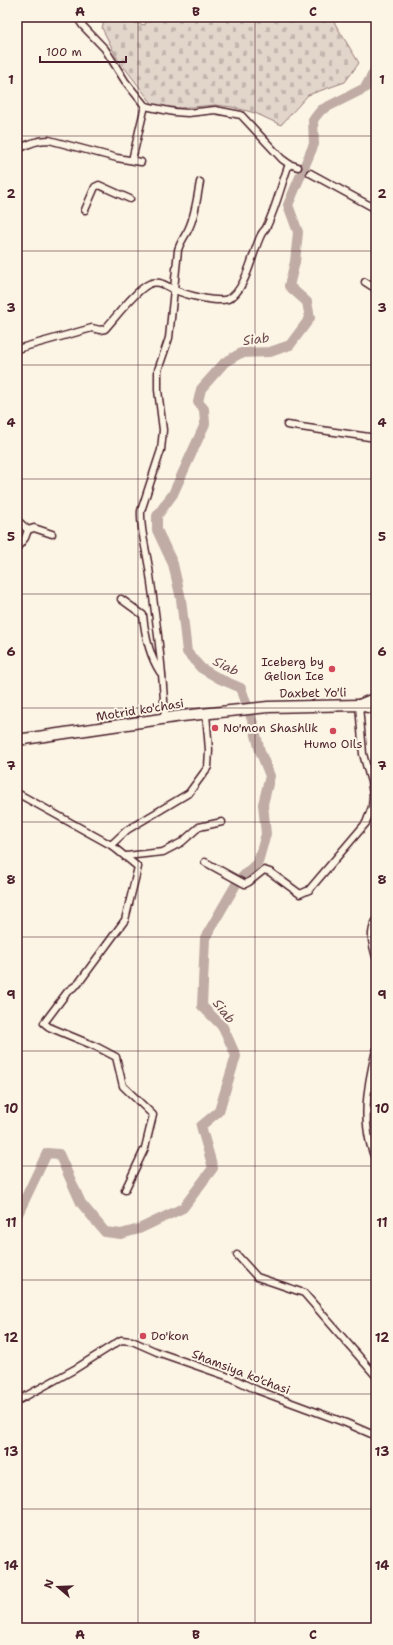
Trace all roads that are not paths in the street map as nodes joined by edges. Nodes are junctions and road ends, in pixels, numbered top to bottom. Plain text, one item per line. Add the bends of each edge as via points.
1 (77, 17) edge
2 (134, 17) edge
3 (138, 17) edge
4 (145, 106) junction
5 (18, 150) edge
6 (132, 160) junction
7 (141, 162) dead end
8 (288, 164) junction
9 (298, 167) dead end
10 (310, 173) dead end
11 (200, 182) dead end
12 (130, 199) dead end
13 (376, 209) edge
14 (85, 210) dead end
15 (365, 282) dead end
16 (376, 288) edge
17 (173, 290) junction
18 (17, 349) edge
19 (287, 425) dead end
20 (376, 438) edge
21 (17, 520) edge
22 (28, 530) junction
23 (52, 534) dead end
24 (17, 548) edge
25 (121, 599) dead end
26 (161, 674) junction
27 (376, 698) edge
28 (359, 705) junction
29 (268, 707) joint
30 (376, 708) edge
31 (206, 714) junction
32 (165, 719) junction
33 (17, 740) edge
34 (17, 793) edge
35 (222, 822) dead end
36 (111, 845) junction
37 (126, 856) junction
38 (205, 862) dead end
39 (376, 921) edge
40 (376, 957) edge
41 (376, 1050) edge
42 (376, 1161) edge
43 (124, 1190) dead end
44 (237, 1255) dead end
45 (376, 1376) edge
46 (17, 1401) edge
47 (376, 1436) edge

1 - 4 street via 105,49 125,81
2 - 3 street
4 - 6 street
4 - 8 street via 174,112 216,110 241,115
5 - 6 street via 38,140 49,140
6 - 7 street
8 - 9 street
8 - 17 street via 266,229 261,234 245,278 237,291 228,299 214,300
10 - 13 street
11 - 17 street via 187,232 178,250
12 - 14 street via 100,185 95,187
15 - 16 street
17 - 18 street via 161,283 150,283 105,329 92,328
17 - 26 street via 169,338 158,370 163,430 161,450 140,520 145,541
19 - 20 street
21 - 22 street
22 - 23 street via 34,528
22 - 24 street
25 - 26 street via 143,615 151,658
26 - 32 street
27 - 28 main road, Daxbet Yo'li
28 - 29 main road, Daxbet Yo'li
28 - 30 main road, Daxbet Yo'li
28 - 38 street via 363,754 373,795 372,807 366,823 305,893 300,894 264,870 245,884
29 - 31 main road, Motrid ko'chasi
31 - 32 main road, Motrid ko'chasi
31 - 36 street via 208,767 189,793 127,830
32 - 33 main road, Motrid ko'chasi
34 - 36 street
35 - 37 street via 199,827 182,842 163,852
36 - 37 street
37 - 43 street via 138,866 125,920 78,984 68,991 44,1023 116,1057 123,1086 153,1115 145,1148
39 - 40 street via 371,937
41 - 42 street via 367,1100 370,1141
44 - 45 street via 257,1278 304,1293
46 - 47 street, Shamsiya ko'chasi via 121,1340 127,1340 232,1378

